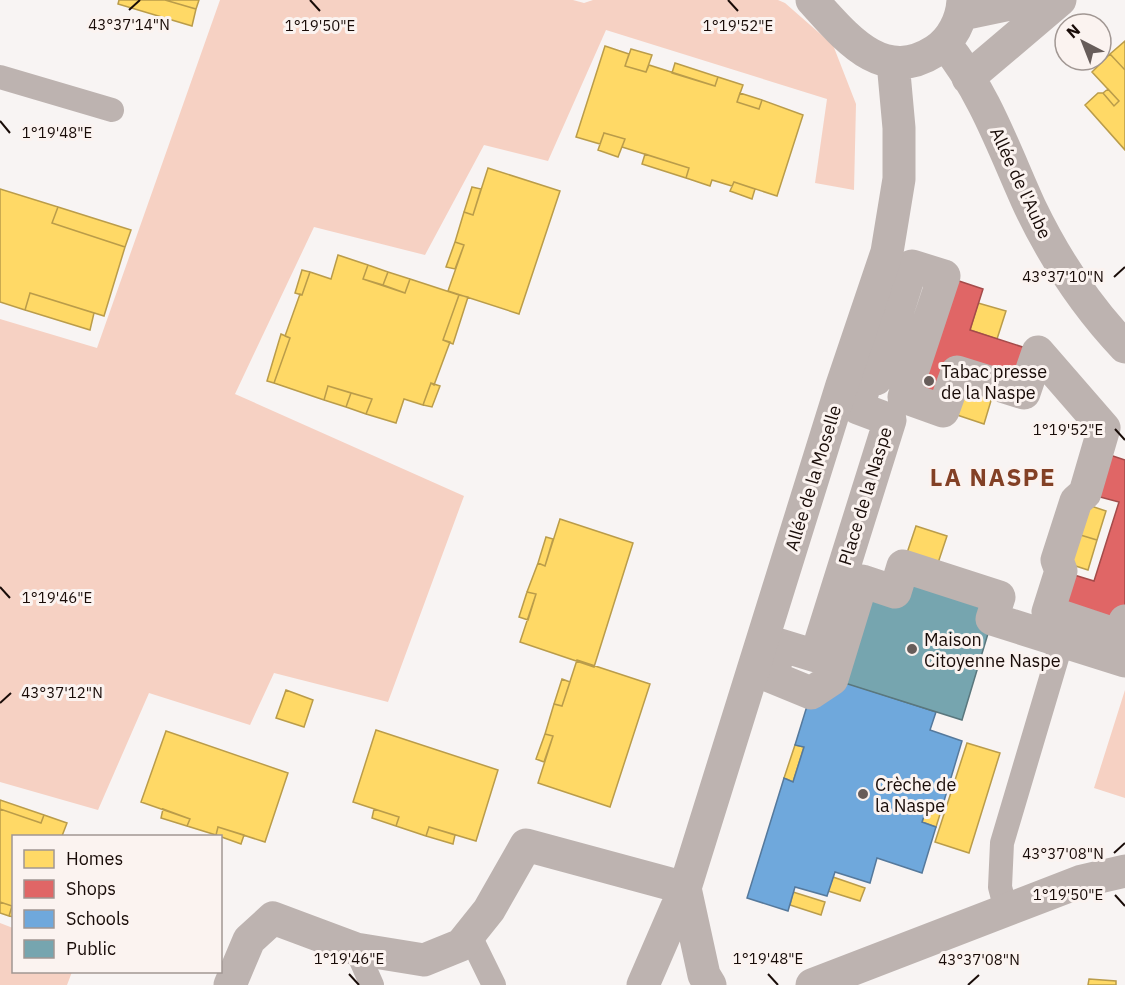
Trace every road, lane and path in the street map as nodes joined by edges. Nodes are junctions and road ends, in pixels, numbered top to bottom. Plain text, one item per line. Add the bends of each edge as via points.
1 (812, 0) edge
2 (1029, 0) edge
3 (1060, 0) edge
4 (963, 7) edge
5 (945, 44) junction
6 (893, 62) junction
7 (0, 77) edge
8 (968, 78) junction
9 (112, 110) dead end
10 (1125, 347) edge
11 (1125, 621) edge
12 (1062, 641) junction
13 (1125, 661) edge
14 (1125, 871) edge
15 (685, 888) junction
16 (1006, 910) junction
17 (470, 934) junction
18 (356, 949) junction
19 (230, 985) edge
20 (372, 985) edge
21 (494, 985) edge
22 (643, 985) edge
23 (710, 985) edge
24 (812, 985) edge

1 - 6 street via 856,46 876,58
2 - 4 street
3 - 8 street
4 - 5 street
5 - 6 street via 910,61
5 - 8 street, Allée de l'Aube
6 - 15 street, Allée de la Moselle via 899,179 887,252
7 - 9 lane
8 - 10 street, Allée de l'Aube via 1064,270
11 - 12 street, Place de la Naspe via 1120,636 1048,612 1061,571 1057,560 1076,501 1085,493 1104,428 1038,352 1024,393 957,372 943,411 904,397 944,276 912,266 876,379 867,377 858,408 890,420 816,656 780,645 771,677 812,693 832,678 862,581 895,592 903,566 999,597 992,619
12 - 13 street, Place de la Naspe
12 - 16 lane via 1002,843 1000,887
14 - 16 street via 1082,881
15 - 17 street via 526,845 489,910
15 - 22 street, Allée de la Moselle
15 - 23 street, Allée de la Moselle via 704,975
16 - 24 street
17 - 18 street via 461,945 424,960
17 - 21 lane
18 - 19 street via 273,918 249,940
18 - 20 lane

